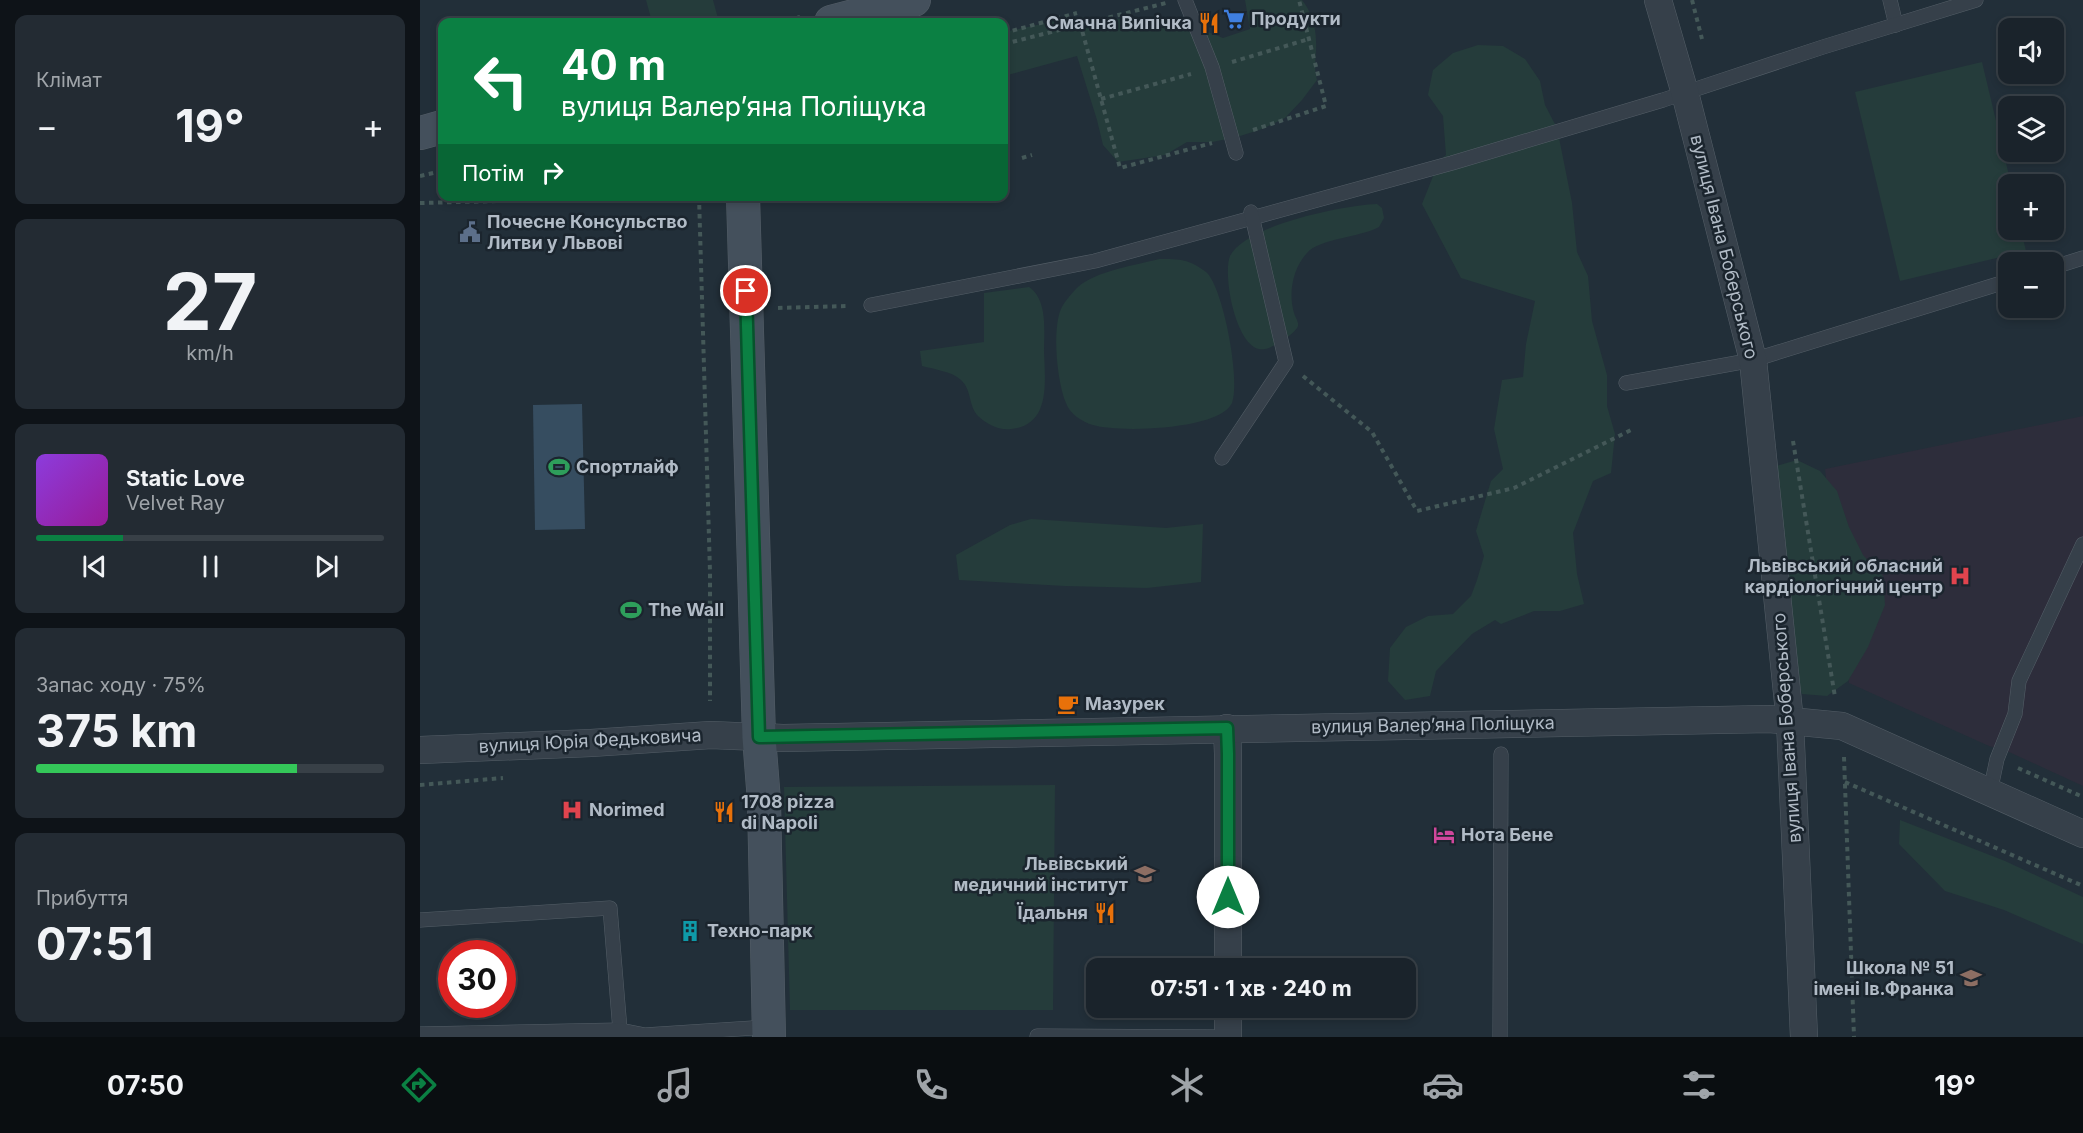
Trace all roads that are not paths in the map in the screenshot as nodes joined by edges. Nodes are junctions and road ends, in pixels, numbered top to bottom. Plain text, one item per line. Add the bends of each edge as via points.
1 (1185, 0) edge
2 (1658, 0) edge
3 (1890, 0) edge
4 (1976, 0) edge
5 (904, 1) edge
6 (845, 18) edge
7 (1896, 25) junction
8 (1685, 93) junction
9 (438, 128) edge
10 (420, 133) edge
11 (1236, 153) dead end
12 (743, 201) edge
13 (1252, 215) junction
14 (2083, 258) edge
15 (2064, 264) edge
16 (1998, 284) edge
17 (871, 305) dead end
18 (1753, 360) junction
19 (1626, 383) dead end
20 (1222, 458) dead end
21 (2083, 544) edge
22 (1790, 722) junction
23 (1227, 728) junction
24 (759, 737) junction
25 (420, 750) edge
26 (1501, 754) dead end
27 (1989, 792) junction
28 (2083, 834) edge
29 (420, 920) edge
30 (1228, 958) edge
31 (1227, 1018) edge
32 (620, 1030) junction
33 (769, 1032) edge
34 (420, 1034) edge
35 (1037, 1036) edge
36 (1226, 1037) edge
37 (1500, 1037) edge
38 (1804, 1037) edge

1 - 11 lane via 1212,68
2 - 8 street, вулиця Івана Боберського
3 - 7 lane
4 - 7 lane
5 - 6 street
7 - 8 lane
8 - 13 lane via 1452,163
8 - 18 street, вулиця Івана Боберського
9 - 10 street
12 - 24 street
13 - 17 lane via 1095,261
13 - 20 lane via 1286,362
14 - 15 lane
16 - 18 lane
18 - 19 lane
18 - 22 street, вулиця Івана Боберського
21 - 27 lane via 2019,681 2015,714
22 - 23 street, вулиця Валерʼяна Поліщука via 1769,719
22 - 27 street, вулиця Валерʼяна Поліщука via 1842,726
22 - 38 street, вулиця Івана Боберського
23 - 24 street, вулиця Валерʼяна Поліщука
23 - 30 street
24 - 25 street, вулиця Юрія Федьковича via 711,735
24 - 33 street
26 - 37 lane
27 - 28 street, вулиця Валерʼяна Поліщука
29 - 32 lane via 610,908
31 - 36 street
32 - 33 lane via 645,1035
32 - 34 lane
35 - 36 lane

